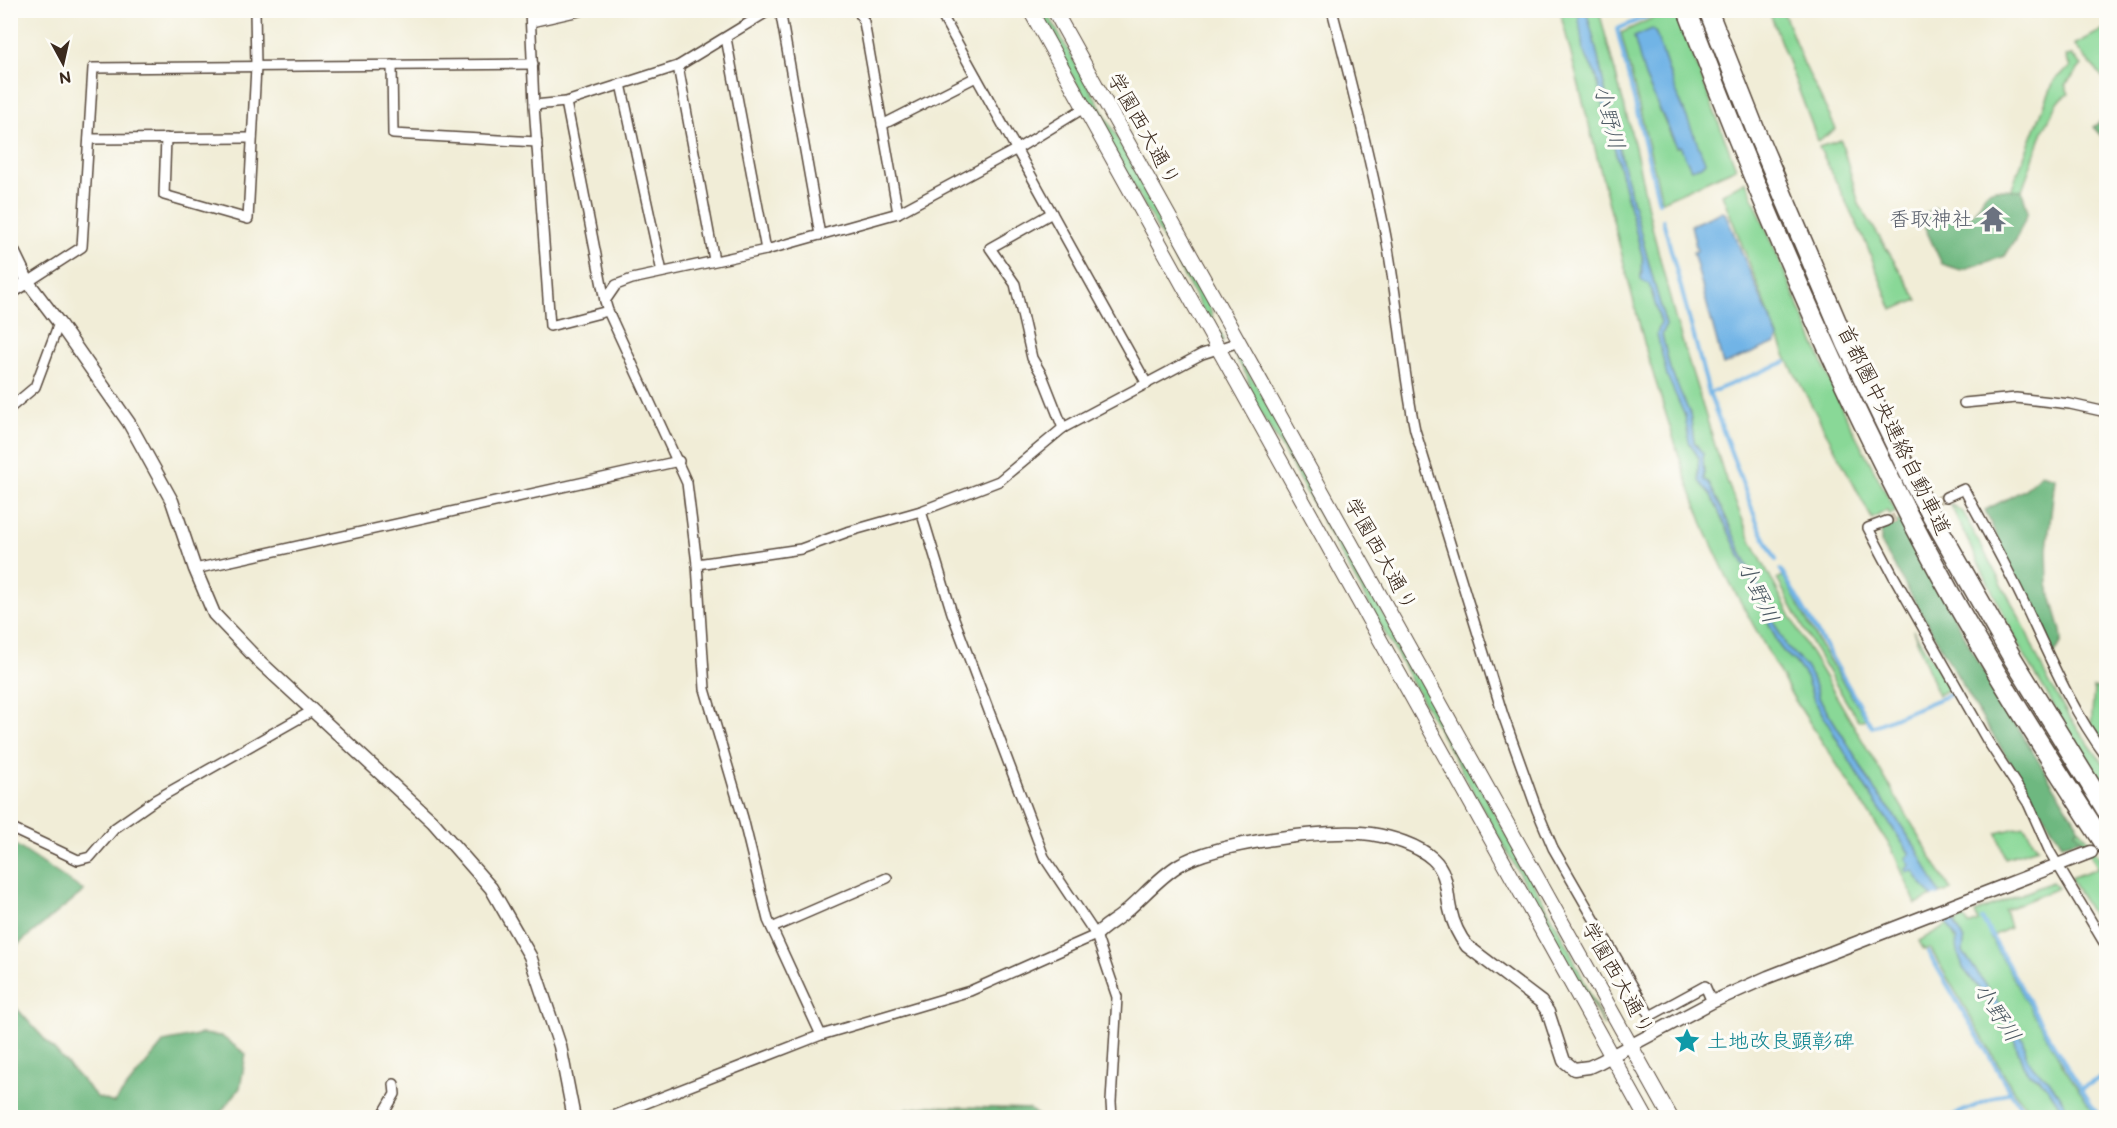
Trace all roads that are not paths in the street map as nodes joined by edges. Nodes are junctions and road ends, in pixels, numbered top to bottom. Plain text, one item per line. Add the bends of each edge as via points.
1 (255, 10) edge
2 (530, 10) edge
3 (584, 10) edge
4 (770, 10) edge
5 (780, 10) edge
6 (858, 10) edge
7 (939, 10) edge
8 (1030, 10) edge
9 (1054, 10) edge
10 (1332, 10) edge
11 (1687, 10) edge
12 (1708, 10) edge
13 (531, 22) junction
14 (726, 38) junction
15 (532, 64) junction
16 (392, 66) junction
17 (678, 66) junction
18 (256, 67) junction
19 (976, 77) junction
20 (621, 84) junction
21 (566, 102) junction
22 (534, 105) junction
23 (1084, 108) junction
24 (882, 125) junction
25 (166, 138) junction
26 (252, 138) junction
27 (89, 139) junction
28 (537, 142) junction
29 (1017, 148) junction
30 (898, 213) junction
31 (1052, 213) junction
32 (820, 235) junction
33 (10, 245) edge
34 (766, 250) junction
35 (714, 260) junction
36 (662, 272) junction
37 (28, 282) junction
38 (10, 293) edge
39 (607, 306) junction
40 (59, 322) junction
41 (1239, 342) junction
42 (1218, 350) junction
43 (1147, 384) junction
44 (1964, 403) dead end
45 (11, 407) edge
46 (2106, 412) edge
47 (1063, 428) junction
48 (679, 461) junction
49 (1946, 497) tunnel mouth
50 (921, 511) junction
51 (1887, 521) tunnel mouth
52 (697, 564) junction
53 (195, 569) junction
54 (312, 711) junction
55 (2106, 756) edge
56 (2106, 810) edge
57 (10, 828) edge
58 (2099, 849) edge
59 (2057, 864) junction
60 (887, 878) dead end
61 (772, 928) junction
62 (1096, 935) junction
63 (2106, 946) edge
64 (1712, 1002) junction
65 (821, 1035) junction
66 (1631, 1046) junction
67 (1612, 1055) junction
68 (394, 1084) dead end
69 (381, 1118) edge
70 (574, 1118) edge
71 (608, 1118) edge
72 (1112, 1118) edge
73 (1646, 1118) edge
74 (1671, 1118) edge

1 - 18 street
2 - 13 street
3 - 13 street
4 - 14 street
5 - 32 street
6 - 24 street via 864,22
7 - 19 street
8 - 23 main road, 学園西大通り
9 - 41 main road, 学園西大通り
10 - 64 street via 1384,228 1415,430 1536,810 1553,848 1650,1016 1705,986
11 - 58 highway, 首都圏中央連絡自動車道 via 1786,252 1875,446 1952,595
12 - 56 highway, 首都圏中央連絡自動車道 via 1846,344 1916,488 2013,659
13 - 15 street
14 - 17 street
14 - 34 street
15 - 16 street
15 - 22 street
16 - 18 street
16 - 28 street via 393,134
17 - 20 street
17 - 35 street
18 - 26 street
18 - 27 street via 93,68
19 - 24 street
19 - 29 street
20 - 21 street
20 - 36 street
21 - 22 street
21 - 39 street
22 - 28 street
23 - 29 street
23 - 42 main road, 学園西大通り
24 - 30 street
25 - 26 street
25 - 26 street via 164,195 248,219
25 - 27 street
27 - 37 street via 82,247
28 - 39 street via 550,326
29 - 30 street
29 - 31 street
30 - 32 street
31 - 43 street
31 - 47 street via 990,248 1015,284 1032,358
32 - 34 street
33 - 37 street
34 - 35 street
35 - 36 street
36 - 39 street via 616,285
37 - 38 street
37 - 40 street
39 - 48 street
40 - 45 street via 35,387
40 - 53 street via 129,423 172,501
41 - 42 street
41 - 66 main road, 学園西大通り
42 - 43 street via 1202,354
42 - 67 main road, 学園西大通り
43 - 47 street
44 - 46 street via 2016,398
47 - 50 street via 999,481
48 - 52 street via 687,483
48 - 53 street
49 - 55 street via 1965,489 2066,694
50 - 52 street via 801,549
50 - 62 street via 952,613 1044,857
51 - 59 street via 1868,528 1987,740 2028,803
52 - 61 street via 705,689
53 - 54 street via 214,614
54 - 57 street via 155,800 115,828 90,857 78,860
54 - 70 street via 433,822 491,888 530,956 560,1046
58 - 59 street
59 - 63 street
59 - 64 street
60 - 61 street
61 - 65 street
62 - 65 street via 970,991
62 - 67 street via 1180,864 1209,853 1300,836 1384,836 1432,857 1442,868 1450,910 1460,936 1467,946 1541,1002 1568,1065 1574,1069 1589,1067
62 - 72 street via 1117,997
64 - 66 street
65 - 71 street
66 - 67 street
66 - 74 main road, 学園西大通り
67 - 73 main road, 学園西大通り
68 - 69 street via 395,1094

